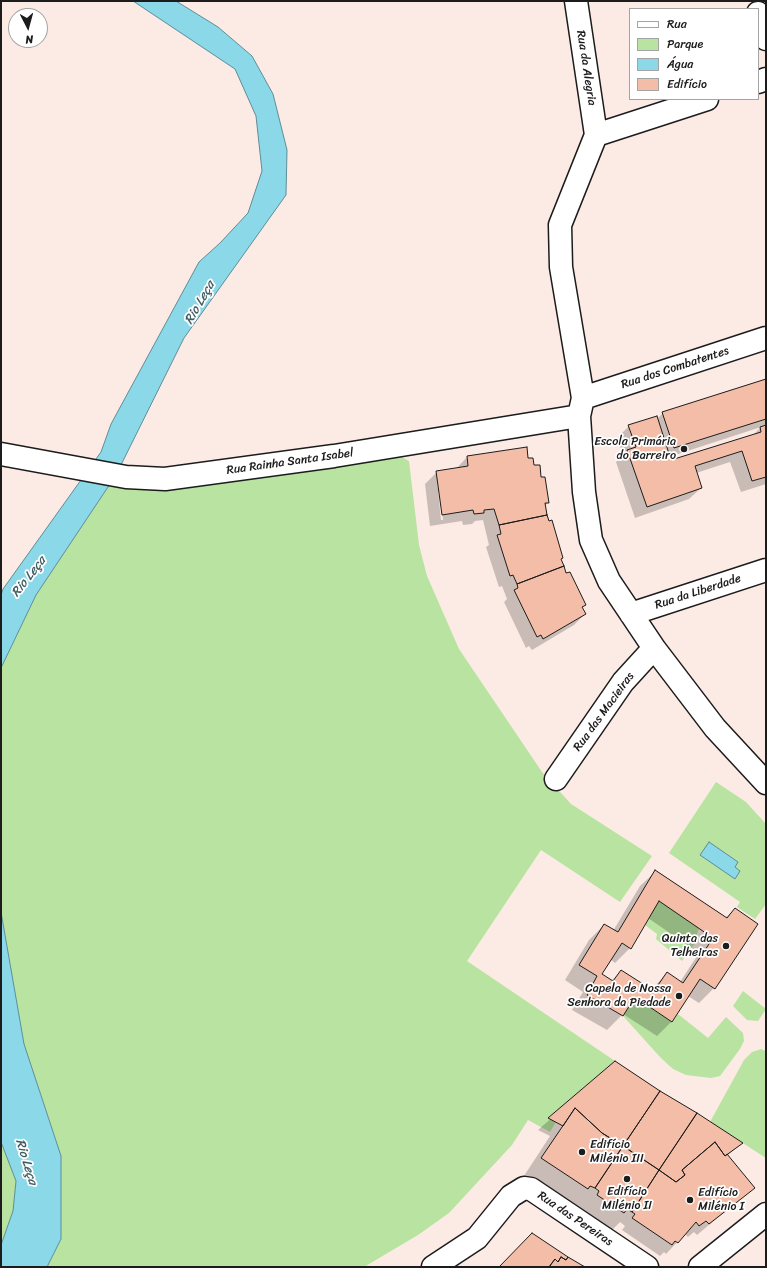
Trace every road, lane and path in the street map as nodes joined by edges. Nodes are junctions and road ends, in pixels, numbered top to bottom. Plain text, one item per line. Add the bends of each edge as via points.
1 (576, 1) edge
2 (759, 16) edge
3 (766, 39) edge
4 (703, 100) edge
5 (596, 135) junction
6 (766, 338) edge
7 (581, 407) junction
8 (1, 454) edge
9 (766, 570) edge
10 (631, 614) junction
11 (654, 648) junction
12 (556, 779) dead end
13 (766, 783) edge
14 (766, 1214) edge
15 (433, 1267) edge
16 (646, 1267) edge
17 (700, 1267) edge

1 - 5 street, Rua da Alegria
2 - 3 street
4 - 5 street
5 - 7 street via 560,225 561,268
6 - 7 street, Rua dos Combatentes
7 - 8 street, Rua Rainha Santa Isabel via 334,456 165,479 126,477
7 - 10 street via 584,492 591,540 609,581
9 - 10 street, Rua da Liberdade
10 - 11 street
11 - 12 street, Rua das Macieiras via 623,682
11 - 13 street via 716,728
14 - 17 street
15 - 16 street, Rua das Pereiras via 477,1238 511,1196 527,1188

